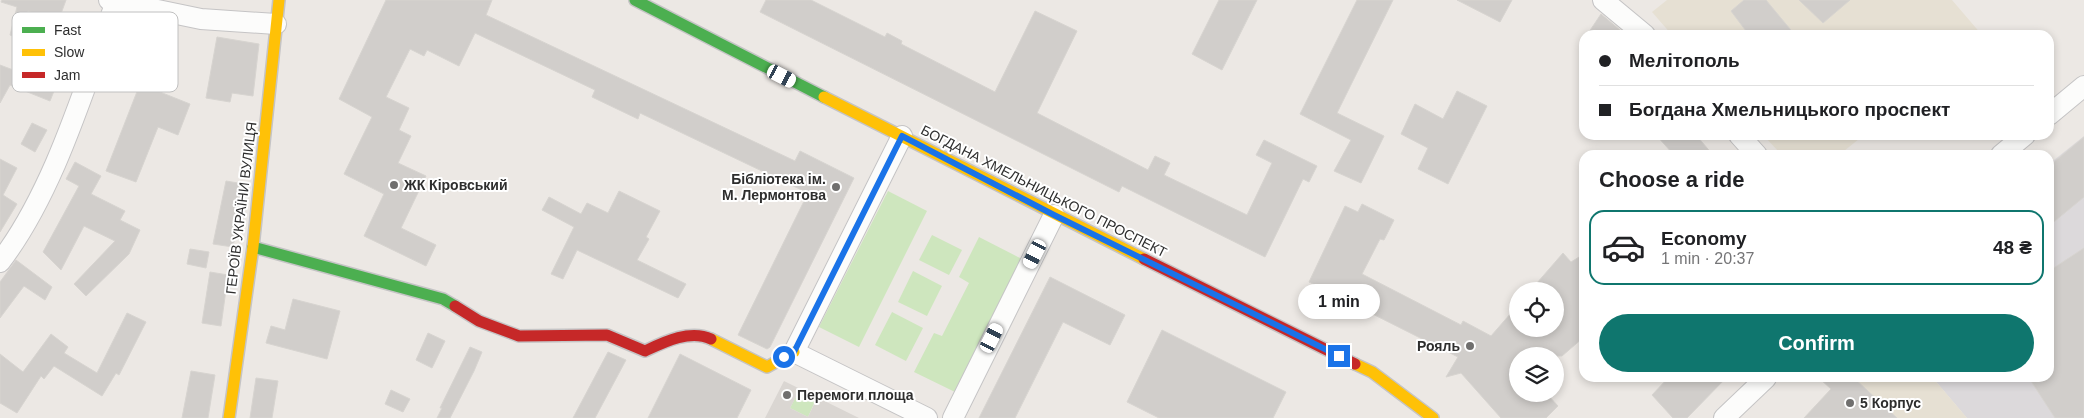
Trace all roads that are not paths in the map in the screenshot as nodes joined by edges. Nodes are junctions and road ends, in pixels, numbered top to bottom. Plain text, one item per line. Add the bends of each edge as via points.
1 (279, 0) edge
2 (635, 0) edge
3 (1603, 0) edge
4 (112, 1) edge
5 (166, 12) edge
6 (178, 14) edge
7 (276, 24) junction
8 (1639, 30) edge
9 (2084, 86) edge
10 (80, 92) edge
11 (2054, 111) edge
12 (902, 136) junction
13 (1744, 140) edge
14 (2019, 140) edge
15 (1752, 150) edge
16 (2007, 150) edge
17 (1054, 215) junction
18 (253, 247) junction
19 (0, 262) edge
20 (794, 352) junction
21 (1762, 382) edge
22 (229, 418) edge
23 (927, 418) edge
24 (953, 418) edge
25 (1433, 418) edge
26 (1724, 418) edge

1 - 7 main road, ГЕРОЇВ УКРАЇНИ ВУЛИЦЯ
2 - 12 main road, БОГДАНА ХМЕЛЬНИЦЬКОГО ПРОСПЕКТ
3 - 8 street
4 - 5 street
6 - 7 street
7 - 18 main road, ГЕРОЇВ УКРАЇНИ ВУЛИЦЯ
9 - 11 street
10 - 19 street via 51,173 14,244
12 - 17 main road, БОГДАНА ХМЕЛЬНИЦЬКОГО ПРОСПЕКТ
12 - 20 street
13 - 15 street
14 - 16 street
17 - 24 street
17 - 25 main road, БОГДАНА ХМЕЛЬНИЦЬКОГО ПРОСПЕКТ via 1372,372
18 - 20 main road via 443,300 479,321 519,336 607,335 644,351 673,338 705,336 767,368
18 - 22 main road, ГЕРОЇВ УКРАЇНИ ВУЛИЦЯ
20 - 23 street
21 - 26 street

